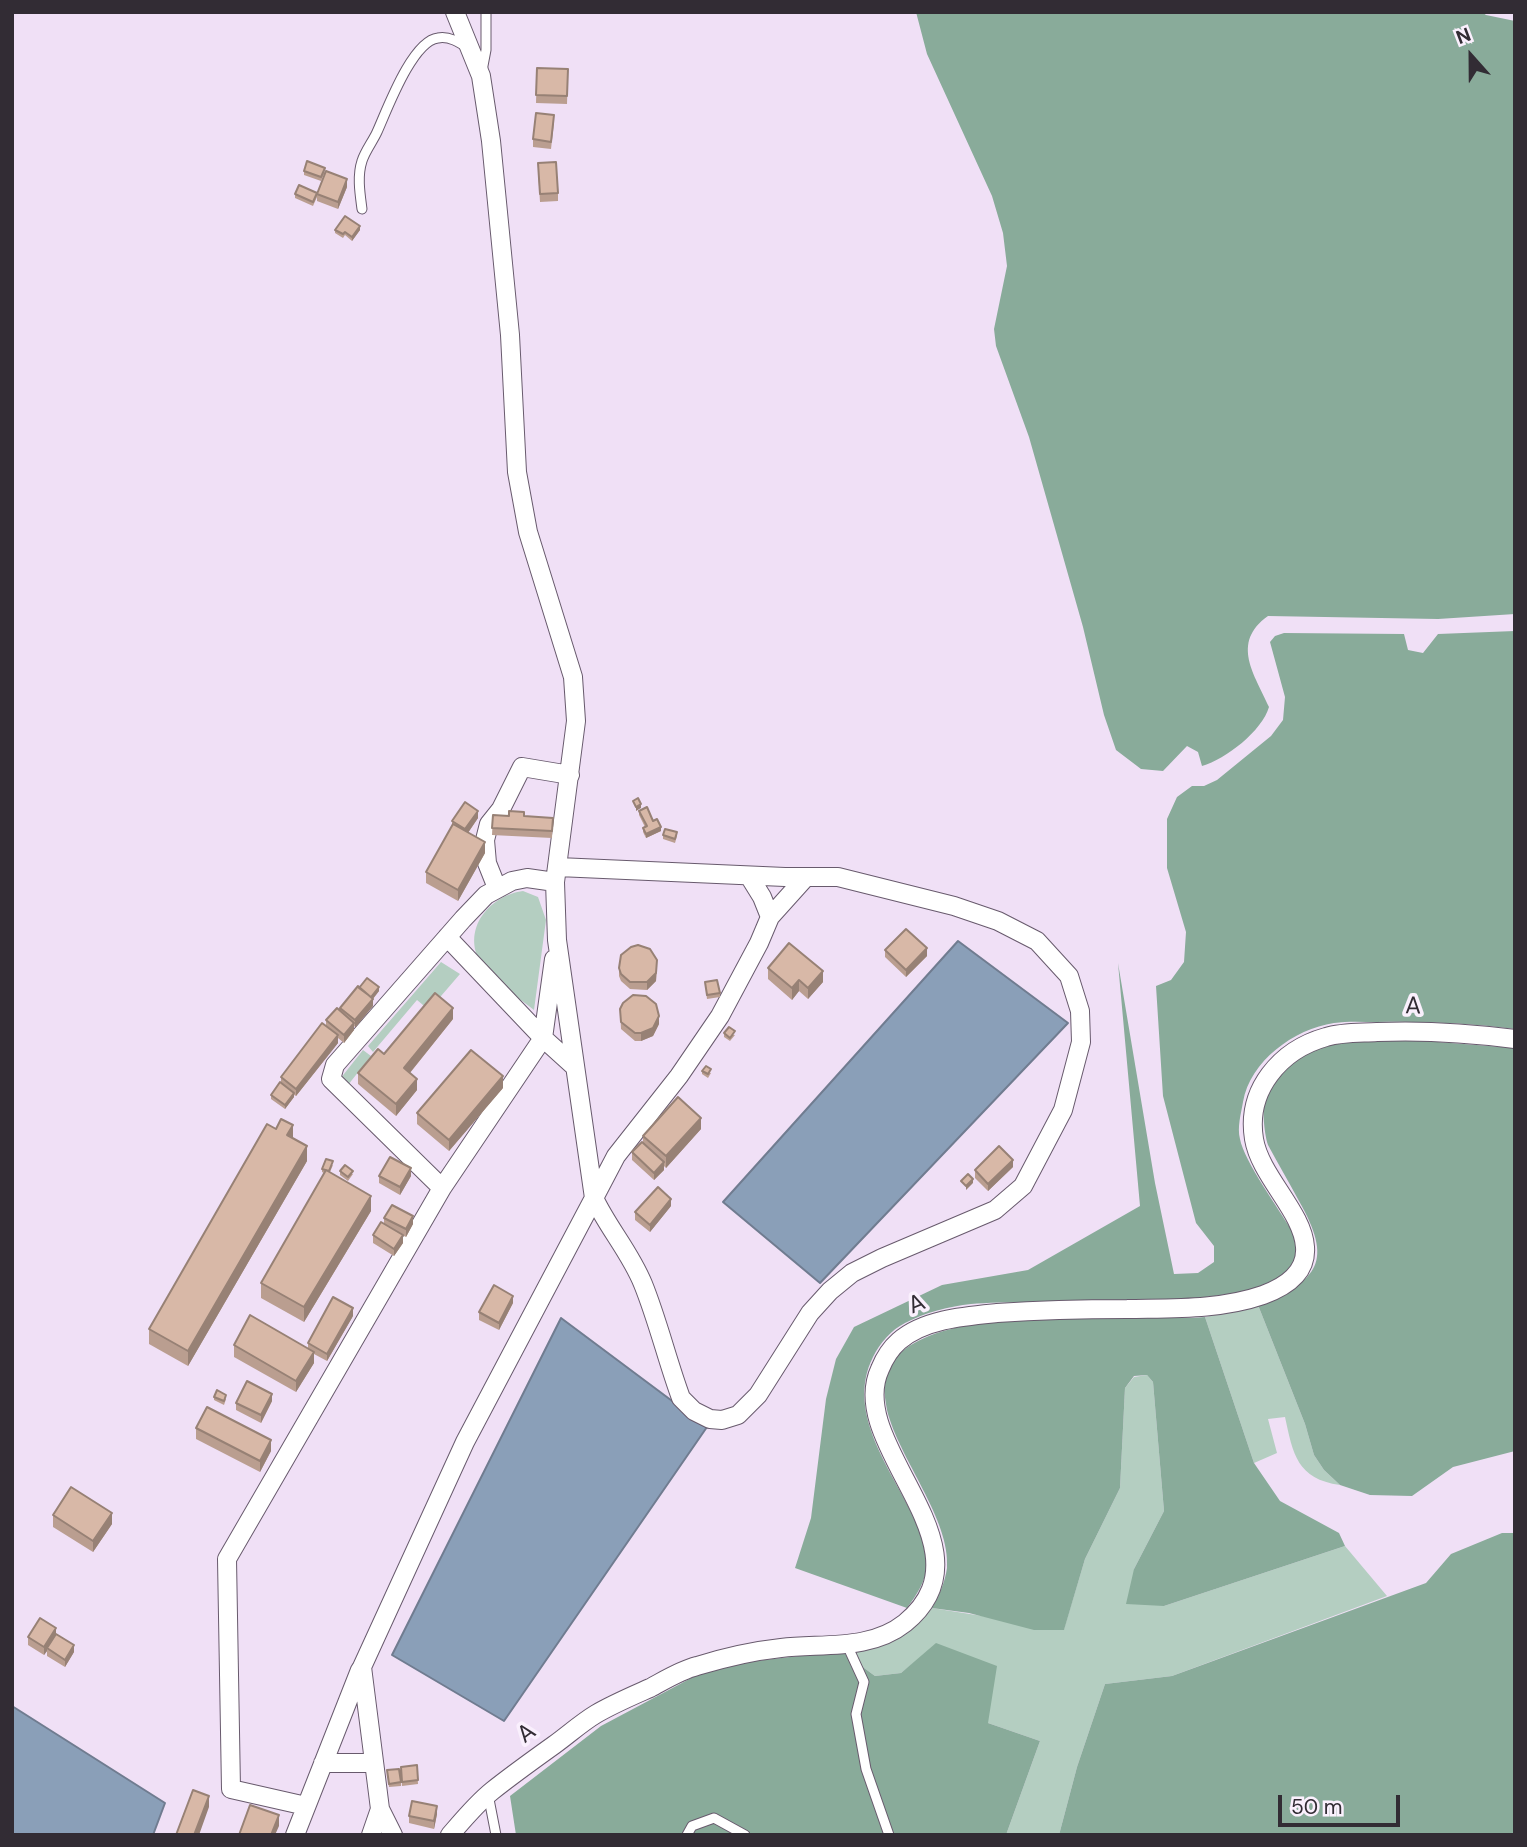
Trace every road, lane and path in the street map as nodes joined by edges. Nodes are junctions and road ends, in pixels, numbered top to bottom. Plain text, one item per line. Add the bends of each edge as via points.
1 (455, 12) edge
2 (486, 12) edge
3 (470, 50) junction
4 (481, 76) junction
5 (362, 209) dead end
6 (570, 775) junction
7 (556, 875) junction
8 (749, 876) junction
9 (806, 877) junction
10 (496, 888) junction
11 (770, 917) junction
12 (447, 937) junction
13 (557, 940) junction
14 (543, 1038) junction
15 (1515, 1039) edge
16 (575, 1066) junction
17 (442, 1188) junction
18 (594, 1198) junction
19 (847, 1645) junction
20 (362, 1667) junction
21 (323, 1763) junction
22 (374, 1763) junction
23 (488, 1794) junction
24 (306, 1806) junction
25 (380, 1809) junction
26 (295, 1835) edge
27 (371, 1835) edge
28 (393, 1835) edge
29 (450, 1835) edge
30 (496, 1835) edge
31 (687, 1835) edge
32 (745, 1835) edge
33 (889, 1835) edge

1 - 3 street
2 - 4 lane
3 - 4 street
3 - 5 lane via 455,40 436,38 414,58 362,160
4 - 6 street via 509,322 517,472 528,532 573,677 576,721
6 - 7 street
6 - 10 street via 522,767 489,824 485,840
7 - 8 street
7 - 10 street
7 - 13 street
8 - 9 street
8 - 11 street
9 - 11 street
9 - 18 street via 838,877 998,921 1037,942 1069,975 1080,1011 1081,1042 1063,1110 1023,1185 995,1210 852,1273 810,1313 758,1395 737,1415 722,1420 694,1411 681,1398 642,1283
10 - 12 street
11 - 18 street via 720,1016 616,1156
12 - 14 street
12 - 17 street via 335,1065 331,1079
13 - 14 street
13 - 16 street
14 - 16 street
14 - 17 street
15 - 19 street, A via 1413,1031 1339,1034 1308,1043 1276,1065 1258,1091 1253,1136 1306,1243 1301,1269 1277,1289 1194,1308 971,1315 943,1321 900,1340 879,1371 876,1401 891,1450 930,1533 935,1576 926,1600 897,1629
16 - 18 street
17 - 24 street via 227,1559 231,1789
18 - 20 street via 465,1442
19 - 23 street, A via 775,1648 693,1667 594,1715
19 - 33 lane via 864,1682 856,1714 866,1769
20 - 21 street
20 - 22 street
21 - 22 street
21 - 24 street
22 - 25 street
23 - 29 street, A
23 - 30 lane
24 - 26 street
25 - 27 street
25 - 28 street
31 - 32 lane via 692,1826 714,1818

